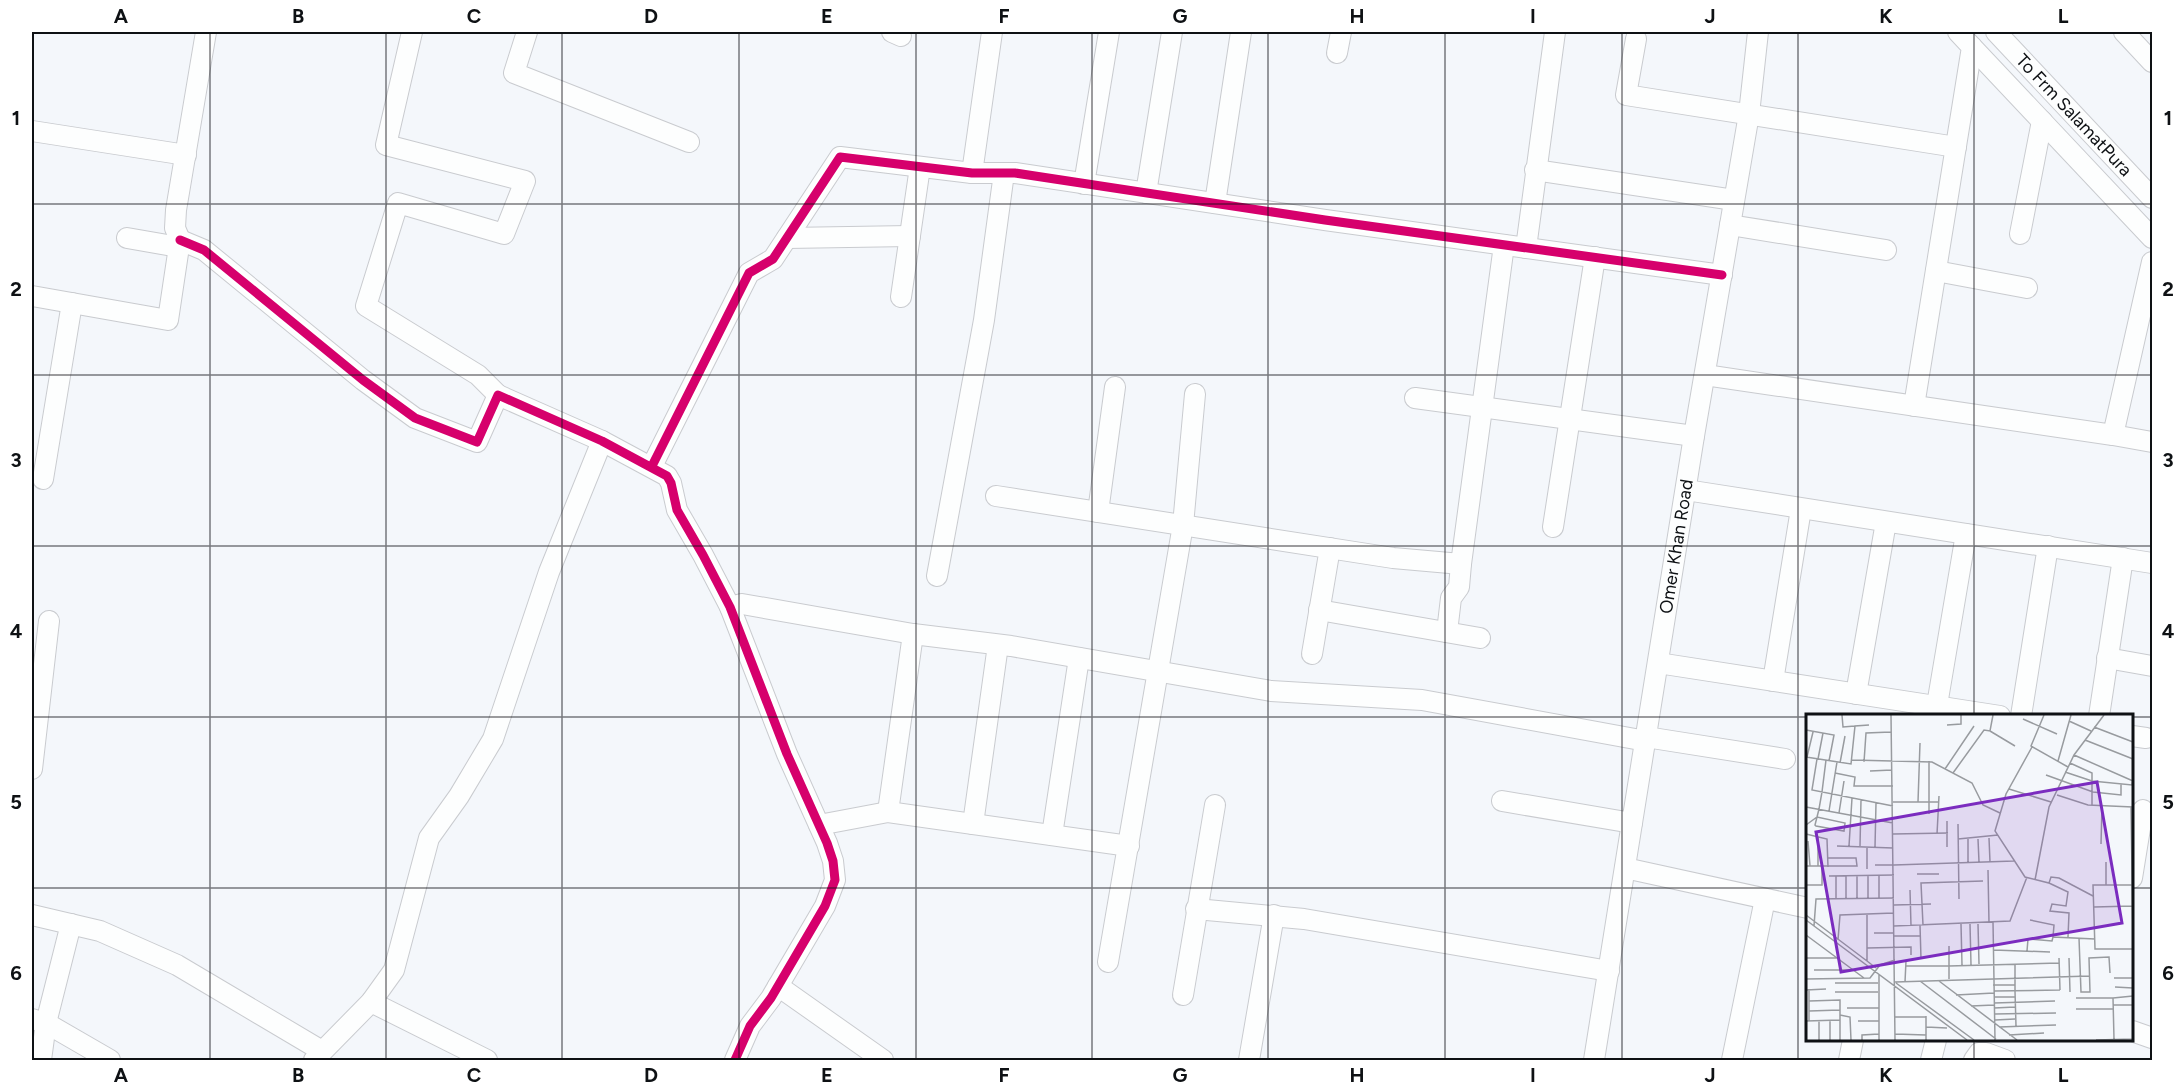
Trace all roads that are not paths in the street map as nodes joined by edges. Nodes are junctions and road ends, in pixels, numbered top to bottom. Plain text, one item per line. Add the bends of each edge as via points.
1 (206, 32) edge
2 (412, 32) edge
3 (527, 32) edge
4 (993, 32) edge
5 (1109, 32) edge
6 (1172, 32) edge
7 (1241, 32) edge
8 (1341, 32) edge
9 (1555, 32) edge
10 (1758, 32) edge
11 (1958, 32) edge
12 (1996, 32) edge
13 (2124, 32) edge
14 (1636, 39) dead end
15 (1972, 47) junction
16 (1337, 53) dead end
17 (2152, 63) edge
18 (1749, 114) junction
19 (2042, 121) junction
20 (32, 131) edge
21 (690, 142) dead end
22 (1956, 147) junction
23 (186, 155) junction
24 (920, 167) junction
25 (1535, 170) junction
26 (972, 173) junction
27 (1004, 173) junction
28 (1084, 184) junction
29 (1146, 193) junction
30 (2152, 198) edge
31 (1734, 200) junction
32 (1215, 203) junction
33 (1730, 225) junction
34 (2020, 234) dead end
35 (2151, 235) edge
36 (910, 236) junction
37 (127, 238) dead end
38 (787, 238) junction
39 (180, 244) junction
40 (1504, 245) junction
41 (1526, 248) junction
42 (1886, 250) dead end
43 (1595, 257) junction
44 (2152, 262) edge
45 (1936, 271) junction
46 (1722, 275) junction
47 (2027, 288) dead end
48 (32, 296) edge
49 (901, 297) dead end
50 (72, 303) junction
51 (1705, 375) junction
52 (1115, 387) dead end
53 (1195, 394) dead end
54 (498, 395) junction
55 (1415, 398) dead end
56 (1914, 406) junction
57 (1482, 407) junction
58 (1570, 419) junction
59 (2113, 435) junction
60 (1694, 436) junction
61 (602, 441) junction
62 (2152, 442) edge
63 (652, 466) junction
64 (43, 479) dead end
65 (1686, 490) junction
66 (996, 496) dead end
67 (1801, 509) junction
68 (1098, 512) junction
69 (1886, 522) junction
70 (1183, 525) junction
71 (1553, 527) dead end
72 (1966, 534) junction
73 (2048, 546) junction
74 (1330, 548) junction
75 (2123, 558) junction
76 (2152, 563) edge
77 (1461, 564) junction
78 (937, 576) dead end
79 (730, 608) junction
80 (1319, 610) junction
81 (49, 621) dead end
82 (1448, 632) junction
83 (913, 634) junction
84 (1480, 638) dead end
85 (998, 645) junction
86 (1312, 654) dead end
87 (1078, 658) junction
88 (2107, 658) junction
89 (1658, 663) junction
90 (2152, 666) edge
91 (1157, 671) junction
92 (37, 672) edge
93 (1773, 681) junction
94 (1856, 694) junction
95 (1937, 705) junction
96 (1989, 714) edge
97 (2021, 714) edge
98 (2099, 714) edge
99 (1646, 739) junction
100 (1785, 759) dead end
101 (32, 769) edge
102 (1502, 801) dead end
103 (1215, 805) dead end
104 (2142, 810) edge
105 (888, 812) junction
106 (1632, 823) junction
107 (973, 824) junction
108 (819, 825) junction
109 (1052, 835) junction
110 (1129, 846) junction
111 (1625, 868) junction
112 (2133, 871) edge
113 (1765, 898) junction
114 (1806, 908) edge
115 (1196, 909) junction
116 (32, 915) edge
117 (1274, 915) junction
118 (71, 924) junction
119 (1108, 962) dead end
120 (1609, 972) junction
121 (777, 986) junction
122 (1183, 995) dead end
123 (372, 1002) junction
124 (39, 1021) edge
125 (2133, 1031) edge
126 (2152, 1038) edge
127 (1853, 1041) edge
128 (1936, 1041) edge
129 (318, 1056) edge
130 (1595, 1057) edge
131 (41, 1060) edge
132 (110, 1060) edge
133 (487, 1060) edge
134 (735, 1060) edge
135 (883, 1060) edge
136 (1249, 1060) edge
137 (1614, 1060) edge
138 (1732, 1060) edge
139 (1849, 1060) edge
140 (1931, 1060) edge
141 (1974, 1060) edge
142 (2005, 1060) edge

1 - 23 street
2 - 54 street via 386,145 525,181 504,234 398,203 366,306 478,375
3 - 21 street via 514,73
4 - 26 street
5 - 28 street
6 - 29 street
7 - 32 street
8 - 16 street
9 - 25 street
10 - 18 street, Omer Khan Road
11 - 15 street
12 - 30 street, To Frm SalamatPura
13 - 17 street
14 - 18 street via 1626,95
15 - 19 street
15 - 22 street
18 - 22 street
18 - 31 street, Omer Khan Road
19 - 34 street
19 - 35 street
20 - 23 street
22 - 45 street
23 - 39 street via 176,210 175,228
24 - 26 street
24 - 36 street
24 - 38 street via 840,158
25 - 31 street
25 - 41 street
26 - 27 street
27 - 28 street
27 - 78 street via 984,320
28 - 29 street
29 - 32 street
31 - 33 street, Omer Khan Road
32 - 40 street
33 - 42 street
33 - 46 street, Omer Khan Road
36 - 38 street
36 - 49 street
37 - 39 street
38 - 63 street via 773,259 749,273
39 - 50 street via 168,320
39 - 54 street via 204,250 415,418 477,442
40 - 41 street
40 - 57 street
41 - 43 street
43 - 46 street
43 - 58 street
44 - 59 street
45 - 47 street
45 - 56 street
46 - 51 street, Omer Khan Road
48 - 50 street
50 - 64 street
51 - 56 street
51 - 60 street, Omer Khan Road
52 - 68 street
53 - 70 street
54 - 61 street
55 - 57 street
56 - 59 street
57 - 58 street
57 - 77 street
58 - 60 street
58 - 71 street
59 - 62 street
60 - 65 street, Omer Khan Road
61 - 63 street
61 - 123 street via 549,572 493,739 429,838 394,970
63 - 79 street via 671,483 677,510
65 - 67 street
65 - 89 street, Omer Khan Road
66 - 68 street
67 - 69 street
67 - 93 street
68 - 70 street
69 - 72 street
69 - 94 street
70 - 74 street
70 - 91 street
72 - 73 street
72 - 95 street
73 - 75 street
73 - 97 street
74 - 77 street
74 - 80 street
75 - 76 street
75 - 88 street
77 - 82 street via 1459,587 1451,598
79 - 83 street via 742,604
79 - 108 street
80 - 82 street
80 - 86 street
81 - 92 street
82 - 84 street
83 - 85 street
83 - 105 street
85 - 87 street
85 - 107 street
87 - 91 street
87 - 109 street
88 - 90 street
88 - 98 street
89 - 93 street
89 - 99 street, Omer Khan Road
91 - 99 street via 1271,691 1422,700
91 - 110 street
92 - 101 street
93 - 94 street
94 - 95 street
95 - 96 street
99 - 100 street
99 - 106 street, Omer Khan Road
102 - 106 street
103 - 115 street
104 - 112 street
105 - 107 street
105 - 108 street
106 - 111 street, Omer Khan Road
107 - 109 street
108 - 121 street via 833,861 835,880 825,906
109 - 110 street
110 - 119 street
111 - 113 street
111 - 120 street, Omer Khan Road
113 - 114 street
113 - 138 street
115 - 117 street
115 - 122 street
116 - 118 street
117 - 120 street
117 - 136 street
118 - 124 street
118 - 129 street via 100,931 177,965
120 - 130 street, Omer Khan Road
121 - 134 street via 750,1026
121 - 135 street
123 - 129 street
123 - 133 street
124 - 131 street
124 - 132 street
125 - 126 street
127 - 139 street
128 - 140 street
130 - 137 street
141 - 142 street via 1979,1053 1986,1053

